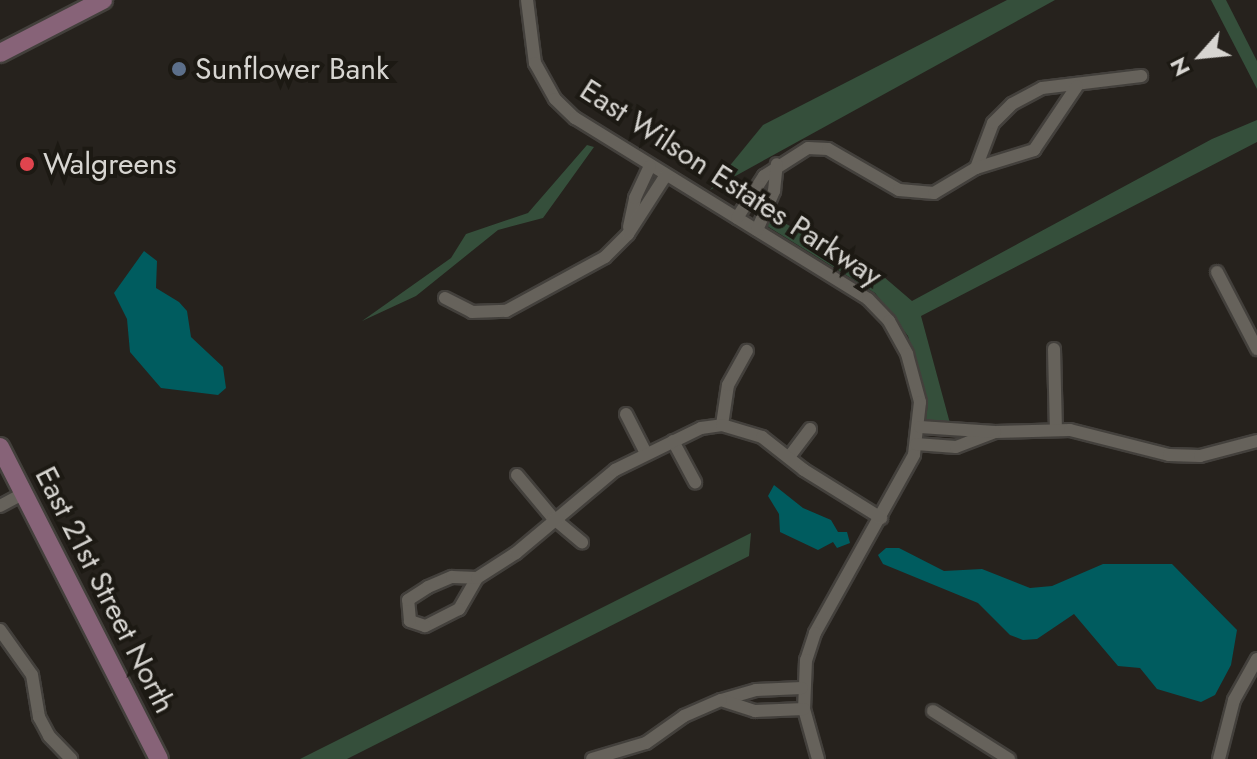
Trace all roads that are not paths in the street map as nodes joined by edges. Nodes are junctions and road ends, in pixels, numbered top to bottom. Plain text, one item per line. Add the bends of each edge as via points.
1 (103, 0) edge
2 (527, 0) edge
3 (0, 53) edge
4 (1141, 76) dead end
5 (1077, 86) junction
6 (777, 164) junction
7 (650, 166) junction
8 (976, 168) junction
9 (666, 175) junction
10 (737, 218) junction
11 (757, 230) junction
12 (628, 234) junction
13 (1217, 272) dead end
14 (445, 298) dead end
15 (1054, 349) dead end
16 (1257, 349) edge
17 (747, 351) dead end
18 (626, 414) dead end
19 (722, 425) junction
20 (920, 427) junction
21 (810, 429) dead end
22 (1056, 430) junction
23 (995, 432) junction
24 (673, 441) junction
25 (1257, 441) edge
26 (916, 444) junction
27 (0, 447) edge
28 (646, 453) junction
29 (789, 457) junction
30 (517, 475) dead end
31 (695, 482) dead end
32 (24, 493) junction
33 (0, 506) edge
34 (553, 518) junction
35 (881, 518) junction
36 (582, 542) dead end
37 (477, 578) junction
38 (0, 630) edge
39 (1257, 659) edge
40 (802, 688) junction
41 (721, 700) junction
42 (804, 709) junction
43 (933, 711) dead end
44 (71, 759) edge
45 (159, 759) edge
46 (592, 759) edge
47 (818, 759) edge
48 (1009, 759) edge
49 (1219, 759) edge

1 - 3 main road
2 - 7 street, East Wilson Estates Parkway via 532,54 555,99 575,118
4 - 5 street
5 - 8 street via 1034,150
5 - 8 street via 1042,88 1012,104 993,123
6 - 8 street via 808,148 828,149 899,190 917,194 952,185
6 - 10 street
6 - 11 street via 774,191
7 - 9 street, East Wilson Estates Parkway
7 - 12 street via 635,198
9 - 10 street, East Wilson Estates Parkway
9 - 12 street
10 - 11 street, East Wilson Estates Parkway
11 - 20 street, East Wilson Estates Parkway via 868,299 889,321 914,377
12 - 14 street via 605,257 506,311 472,312
13 - 16 street
15 - 22 street
17 - 19 street via 728,385
18 - 28 street
19 - 24 street
19 - 29 street via 762,437
20 - 23 street
20 - 26 street, East Wilson Estates Parkway
21 - 29 street
22 - 23 street
22 - 25 street via 1102,435 1169,455 1200,456
23 - 26 street via 956,447
24 - 28 street
24 - 31 street
26 - 35 street, East Wilson Estates Parkway via 907,473
27 - 32 main road, East 21st Street North
28 - 34 street
29 - 35 street
30 - 34 street
32 - 33 street
32 - 45 main road, East 21st Street North
34 - 36 street
34 - 37 street via 516,553
35 - 40 street, East Wilson Estates Parkway via 815,633
37 - 37 street via 452,577 408,600 410,621 425,626 459,609
38 - 44 street via 32,675 39,717 49,736
39 - 49 street via 1234,700
40 - 41 street via 756,690
40 - 42 street, East Wilson Estates Parkway
41 - 42 street via 755,711
41 - 46 street via 684,716 646,743
42 - 47 street, East Wilson Estates Parkway
43 - 48 street

